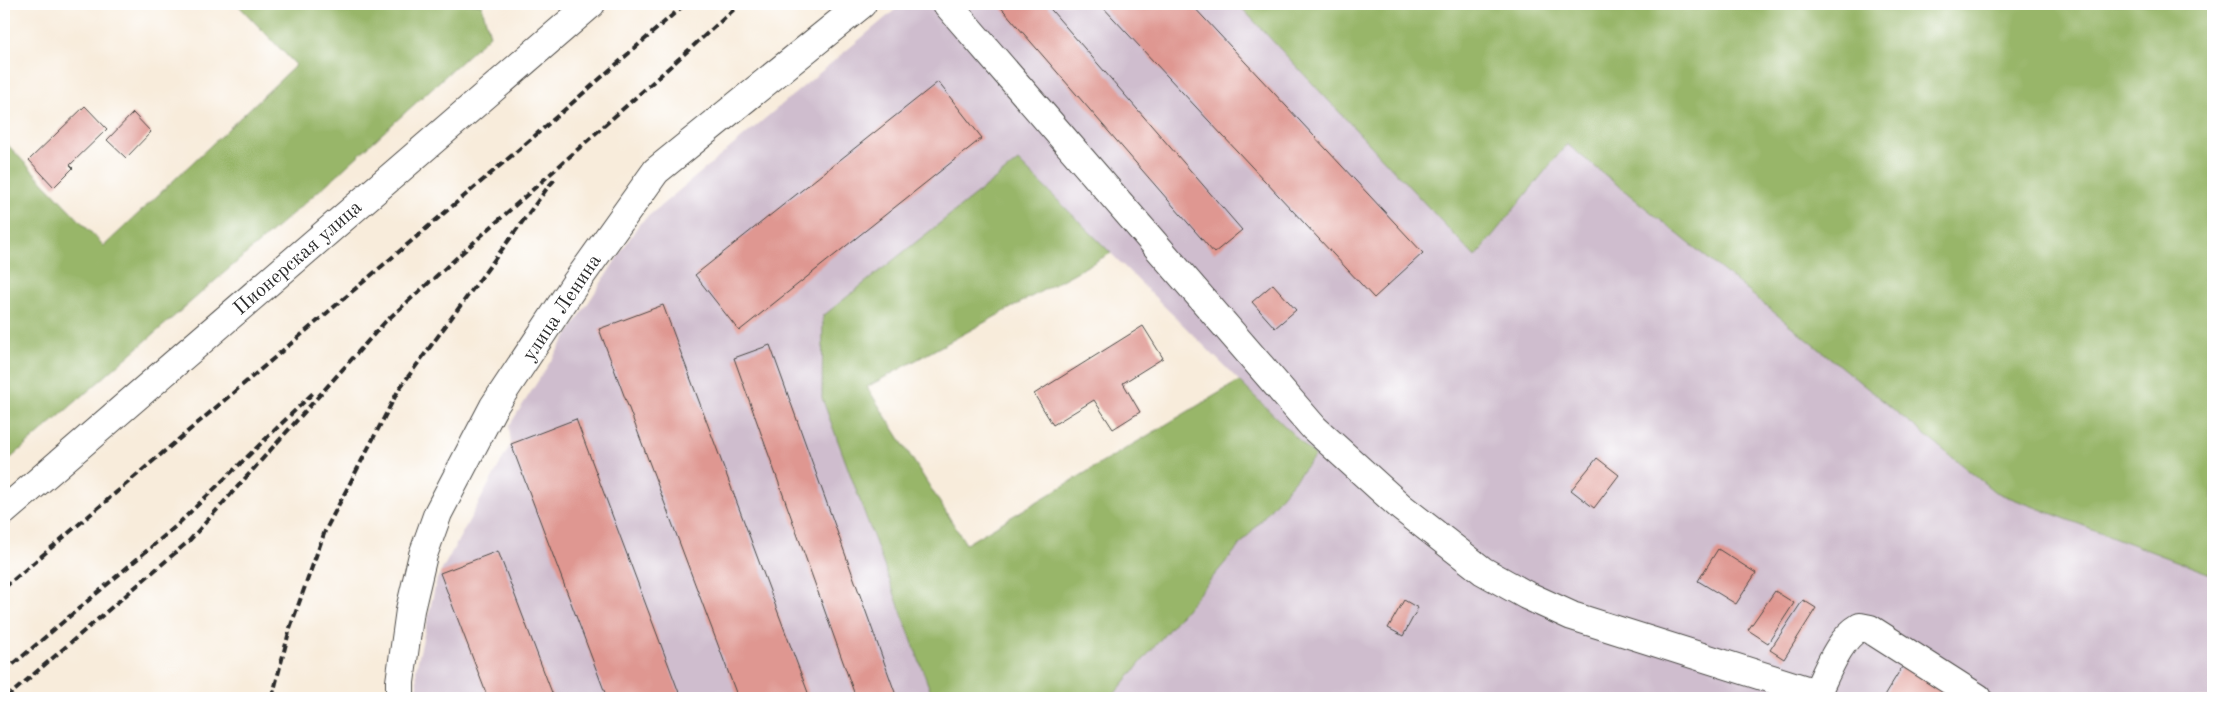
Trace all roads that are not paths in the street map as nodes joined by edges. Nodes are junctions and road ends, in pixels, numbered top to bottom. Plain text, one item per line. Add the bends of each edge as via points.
1 (591, 4) edge
2 (862, 4) edge
3 (947, 4) edge
4 (4, 511) edge
5 (1815, 696) edge
6 (400, 698) edge
7 (1978, 698) edge

1 - 4 street, Пионерская улица
2 - 6 street, улица Ленина via 656,171 504,390 438,513 423,555 410,610
3 - 5 street via 1314,428 1408,512 1483,571 1565,613
5 - 7 street via 1840,649 1860,627 1870,629

